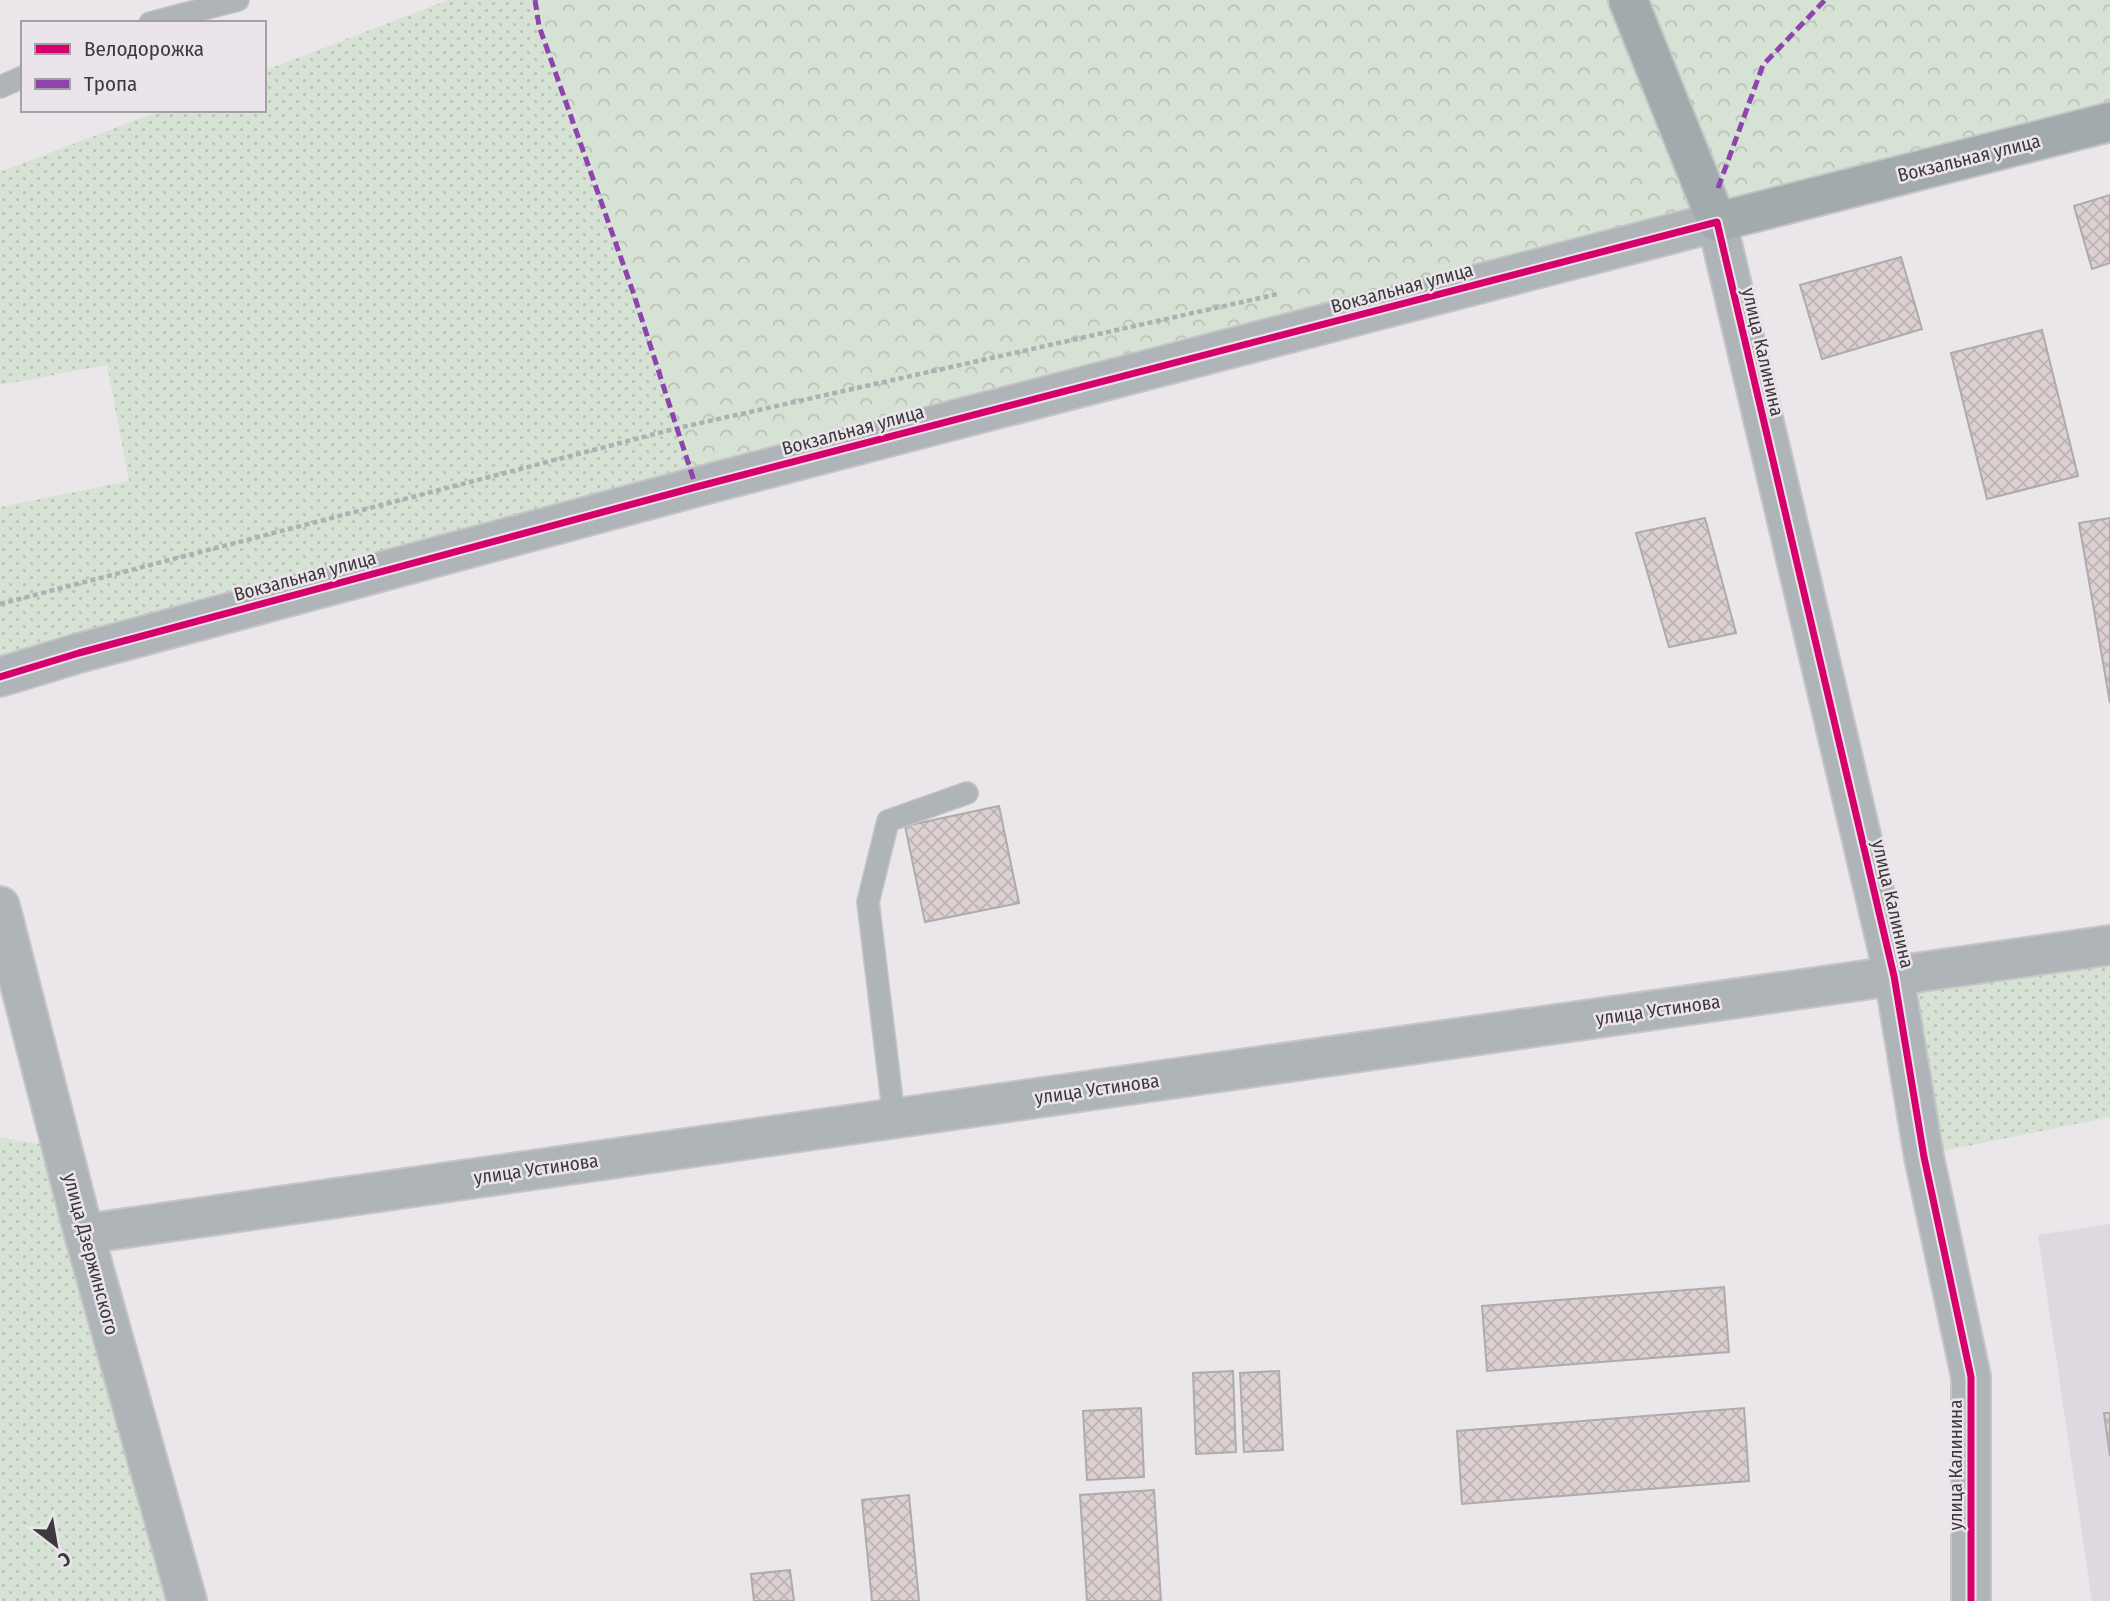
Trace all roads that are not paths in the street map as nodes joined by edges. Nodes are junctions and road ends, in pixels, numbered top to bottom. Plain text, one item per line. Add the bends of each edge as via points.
1 (238, 0) edge
2 (1628, 0) edge
3 (158, 21) edge
4 (21, 78) edge
5 (0, 87) edge
6 (2110, 121) edge
7 (1717, 222) junction
8 (0, 677) edge
9 (967, 793) dead end
10 (0, 906) edge
11 (2110, 945) edge
12 (1894, 976) junction
13 (894, 1118) junction
14 (84, 1234) junction
15 (187, 1601) edge
16 (1971, 1601) edge

1 - 3 lane
2 - 7 main road
4 - 5 lane
6 - 7 main road, Вокзальная улица
7 - 8 street, Вокзальная улица via 696,487
7 - 12 street, улица Калинина
9 - 13 lane via 888,821 868,902
10 - 14 street, улица Дзержинского
11 - 12 street, улица Устинова
12 - 13 street, улица Устинова
12 - 16 street, улица Калинина via 1924,1157 1971,1377
13 - 14 street, улица Устинова
14 - 15 street, улица Дзержинского

